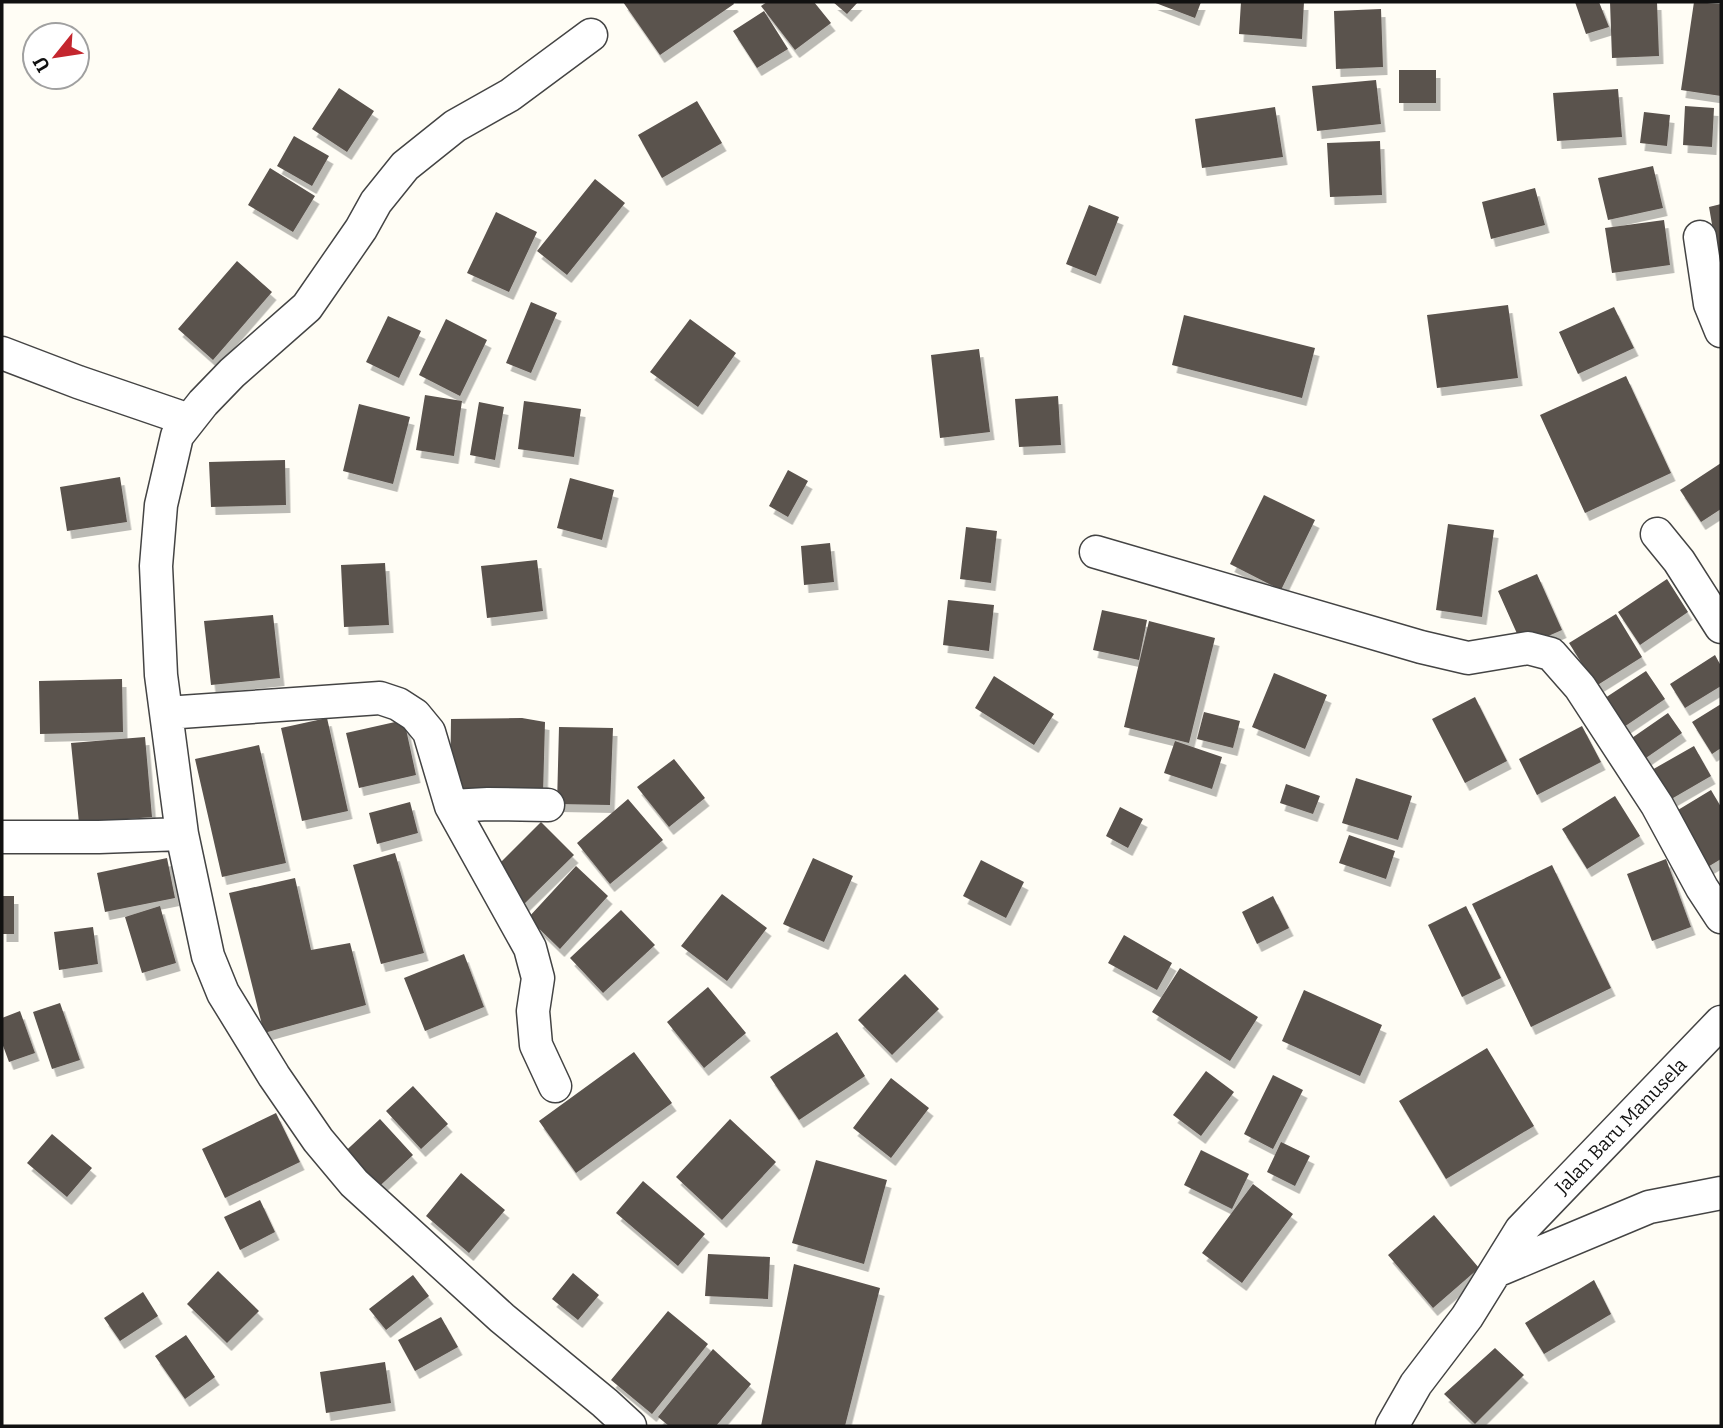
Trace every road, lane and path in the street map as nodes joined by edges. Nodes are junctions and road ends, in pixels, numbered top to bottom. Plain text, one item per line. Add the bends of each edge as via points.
1 (591, 35) dead end
2 (1700, 237) dead end
3 (1721, 331) edge
4 (2, 353) edge
5 (189, 420) junction
6 (1657, 534) dead end
7 (1096, 552) dead end
8 (1721, 626) edge
9 (166, 713) junction
10 (548, 805) dead end
11 (451, 806) junction
12 (181, 834) junction
13 (2, 837) edge
14 (1721, 917) edge
15 (1721, 1022) edge
16 (555, 1086) dead end
17 (1721, 1193) edge
18 (1496, 1271) junction
19 (630, 1426) edge
20 (1392, 1426) edge

1 - 5 street via 510,95 455,126 405,166 307,307 232,373
2 - 3 street via 1710,304
4 - 5 street
5 - 9 street via 177,436 161,505 156,566
6 - 8 street
7 - 14 street via 1468,658 1528,648 1550,654 1580,687 1657,805
9 - 11 street via 380,698 398,704 423,723
9 - 12 street
10 - 11 street
11 - 16 street via 530,948 538,978 533,1011 536,1045
12 - 13 street
12 - 19 street via 208,956 223,993 318,1140 387,1215
15 - 18 street, Jalan Baru Manusela via 1521,1230
17 - 18 street via 1649,1207
18 - 20 street, Jalan Baru Manusela

